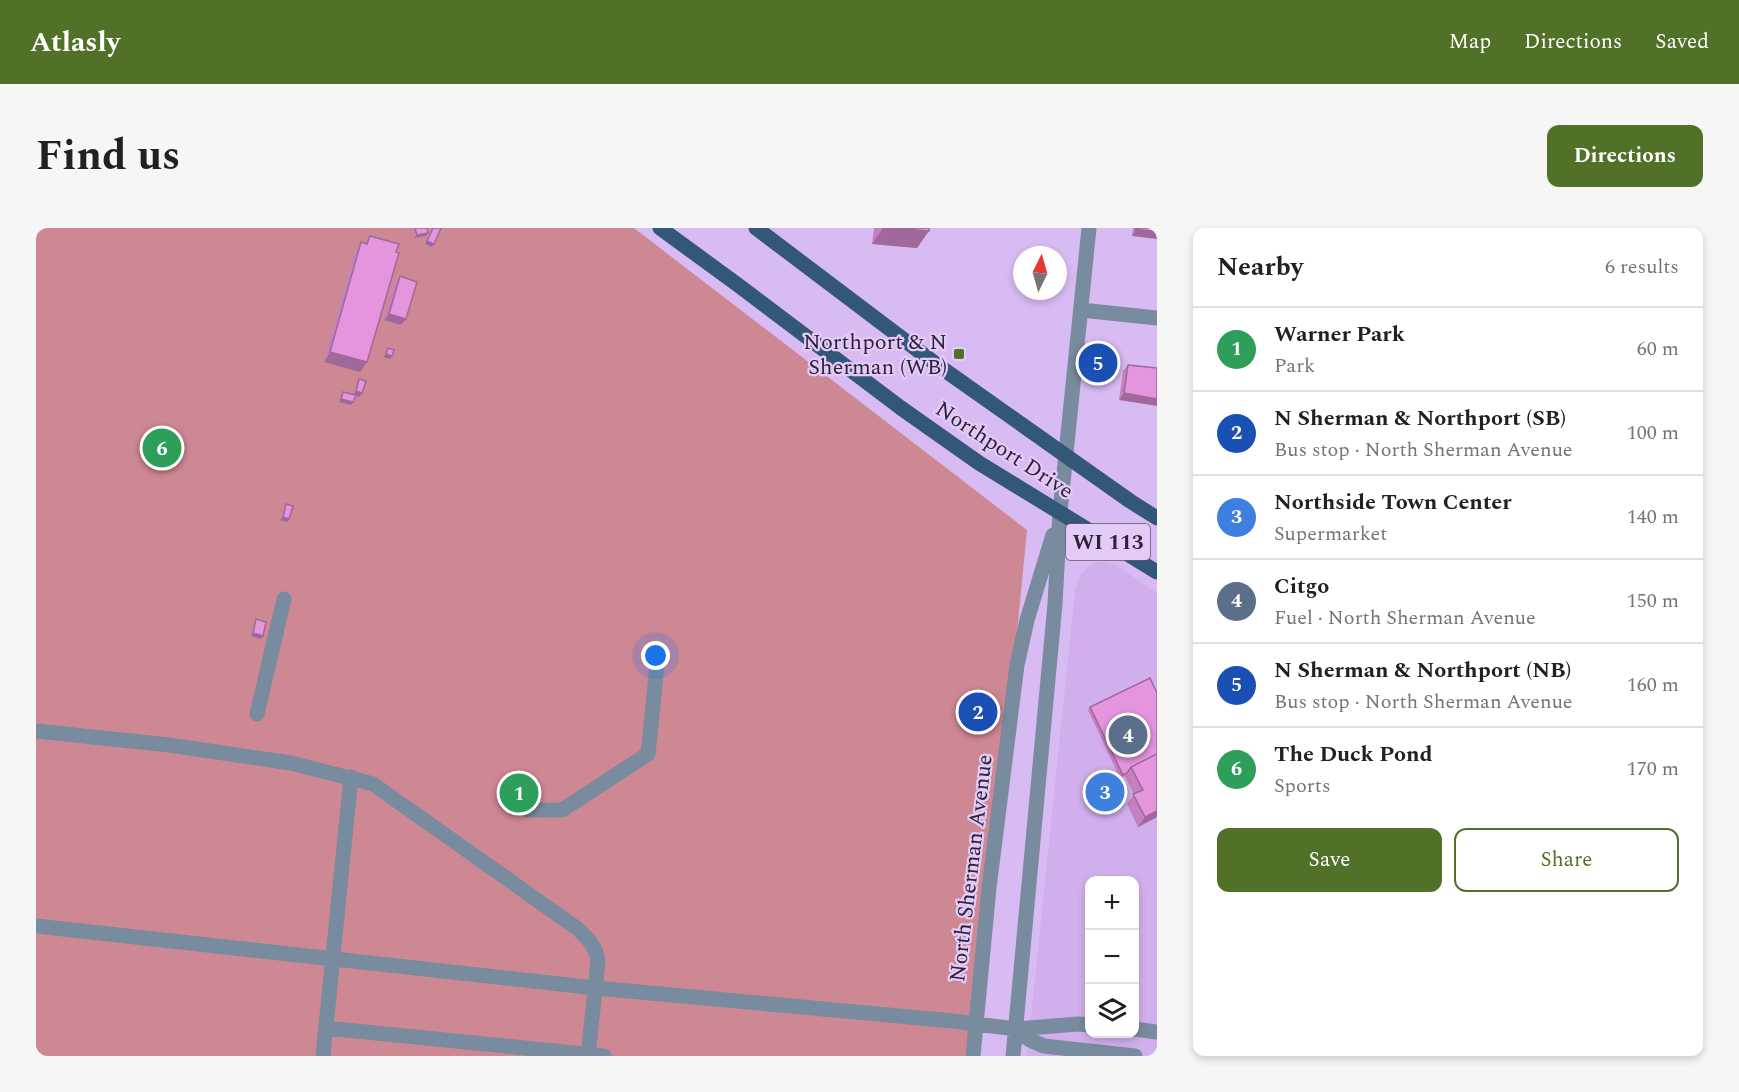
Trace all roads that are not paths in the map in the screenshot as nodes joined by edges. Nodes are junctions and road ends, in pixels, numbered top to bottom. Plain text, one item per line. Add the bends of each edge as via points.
1 (660, 228) edge
2 (756, 228) edge
3 (1089, 228) edge
4 (1081, 310) junction
5 (1157, 318) edge
6 (1065, 456) junction
7 (1060, 512) junction
8 (1157, 518) edge
9 (1157, 572) edge
10 (284, 599) dead end
11 (657, 655) dead end
12 (257, 714) dead end
13 (36, 731) edge
14 (351, 777) junction
15 (527, 810) dead end
16 (36, 926) edge
17 (333, 958) junction
18 (596, 988) junction
19 (975, 1023) junction
20 (1085, 1025) edge
21 (326, 1028) junction
22 (1016, 1029) junction
23 (1139, 1030) edge
24 (1157, 1032) edge
25 (1095, 1038) edge
26 (1093, 1054) edge
27 (322, 1056) edge
28 (593, 1056) edge
29 (973, 1056) edge
30 (1013, 1056) edge
31 (1135, 1056) edge

1 - 7 main road, Northport Drive / WI 113 via 979,464
2 - 6 main road, Northport Drive / WI 113
3 - 4 street, North Sherman Avenue
4 - 5 street
4 - 6 street, North Sherman Avenue
6 - 7 street, North Sherman Avenue
6 - 8 main road, Northport Drive / WI 113
7 - 9 main road, Northport Drive / WI 113
7 - 19 street, North Sherman Avenue via 1017,665
7 - 22 street, North Sherman Avenue
10 - 12 street
11 - 15 street via 648,754 562,810
13 - 14 street via 268,759
14 - 17 street
14 - 18 street via 394,797 578,928 596,951
16 - 17 street
17 - 18 street
17 - 21 street
18 - 19 street
18 - 28 street
19 - 22 street
19 - 29 street, North Sherman Avenue
20 - 22 street
21 - 27 street
21 - 28 street
22 - 26 street via 1044,1046
22 - 30 street, North Sherman Avenue
23 - 24 street
25 - 26 street
26 - 31 street

